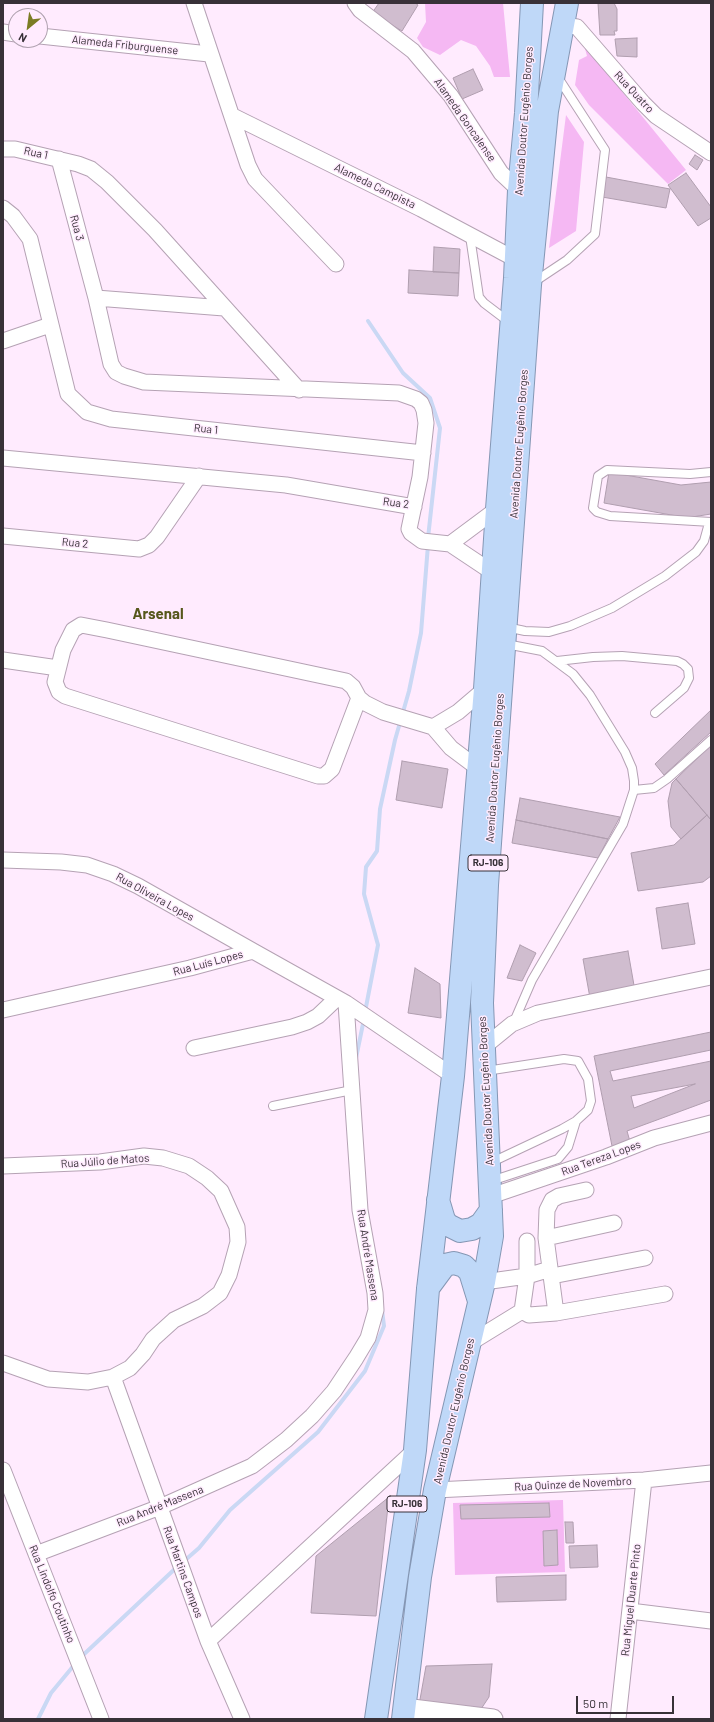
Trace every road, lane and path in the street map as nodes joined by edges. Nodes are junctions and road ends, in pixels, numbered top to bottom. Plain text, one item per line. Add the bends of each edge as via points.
1 (194, 3) edge
2 (355, 3) edge
3 (532, 3) edge
4 (567, 3) edge
5 (564, 25) junction
6 (48, 37) edge
7 (210, 54) junction
8 (554, 71) junction
9 (233, 116) junction
10 (3, 149) edge
11 (711, 153) edge
12 (59, 158) junction
13 (519, 190) junction
14 (3, 208) edge
15 (470, 236) junction
16 (515, 258) junction
17 (336, 264) dead end
18 (530, 285) junction
19 (96, 298) junction
20 (224, 308) junction
21 (511, 324) junction
22 (50, 325) junction
23 (3, 340) edge
24 (299, 390) junction
25 (423, 453) junction
26 (3, 458) edge
27 (711, 472) edge
28 (199, 476) junction
29 (414, 507) junction
30 (497, 509) junction
31 (710, 522) edge
32 (3, 536) edge
33 (450, 544) junction
34 (492, 572) junction
35 (505, 636) junction
36 (3, 660) edge
37 (557, 662) junction
38 (58, 668) junction
39 (485, 689) junction
40 (359, 698) junction
41 (655, 713) dead end
42 (433, 727) junction
43 (711, 740) edge
44 (479, 769) junction
45 (634, 790) junction
46 (3, 860) edge
47 (253, 951) junction
48 (711, 977) edge
49 (342, 1000) junction
50 (3, 1010) edge
51 (512, 1024) junction
52 (485, 1046) junction
53 (194, 1048) dead end
54 (486, 1071) junction
55 (453, 1076) junction
56 (352, 1090) junction
57 (273, 1106) dead end
58 (576, 1121) junction
59 (711, 1122) edge
60 (3, 1166) edge
61 (490, 1188) junction
62 (586, 1190) dead end
63 (437, 1197) junction
64 (614, 1224) dead end
65 (546, 1238) junction
66 (527, 1241) dead end
67 (645, 1258) dead end
68 (551, 1272) junction
69 (528, 1276) junction
70 (428, 1289) junction
71 (482, 1292) junction
72 (665, 1294) dead end
73 (522, 1311) junction
74 (556, 1313) junction
75 (470, 1343) junction
76 (3, 1363) edge
77 (113, 1377) junction
78 (415, 1450) junction
79 (3, 1470) edge
80 (711, 1473) edge
81 (644, 1480) junction
82 (435, 1490) junction
83 (160, 1507) junction
84 (36, 1554) junction
85 (630, 1612) junction
86 (711, 1620) edge
87 (208, 1641) junction
88 (403, 1714) edge
89 (101, 1719) edge
90 (242, 1719) edge
91 (376, 1719) edge
92 (493, 1719) edge
93 (618, 1719) edge

1 - 7 street
2 - 13 street, Alameda Goncalense via 360,10 413,51 451,96 501,173
3 - 13 highway, Avenida Doutor Eugênio Borges / RJ-106
4 - 5 highway, Avenida Doutor Eugênio Borges / RJ-106
5 - 8 highway, Avenida Doutor Eugênio Borges / RJ-106
5 - 11 street, Rua Quatro via 577,27 656,116
6 - 7 street, Alameda Friburguense
7 - 9 street
8 - 18 highway, Avenida Doutor Eugênio Borges / RJ-106 via 547,111
8 - 18 lane via 605,150 595,234 567,260
9 - 15 street, Alameda Campista
9 - 17 street via 255,179
10 - 12 street, Rua 1
12 - 19 street, Rua 3
12 - 20 street, Rua 1 via 91,169 107,182 155,230
13 - 16 highway, Avenida Doutor Eugênio Borges / RJ-106
14 - 22 street via 13,216 30,239
15 - 16 street, Alameda Campista
15 - 21 lane via 479,298
16 - 21 highway, Avenida Doutor Eugênio Borges / RJ-106
18 - 35 highway, Avenida Doutor Eugênio Borges / RJ-106
19 - 20 street
19 - 24 street, Rua 2 via 111,364 116,372 124,376 144,382
20 - 24 street, Rua 1
21 - 30 highway, Avenida Doutor Eugênio Borges / RJ-106
22 - 23 street
22 - 25 street, Rua 1 via 68,394 79,406 96,415 111,419
24 - 25 street, Rua 2 via 399,393 416,399 424,410 426,424
25 - 29 street, Rua 2
26 - 28 street
27 - 31 lane via 690,474 607,470 598,476 593,508 610,516
28 - 29 street, Rua 2 via 286,485
28 - 32 street, Rua 2 via 157,537 149,545 139,549
29 - 33 street via 409,529 411,533 428,541
30 - 33 street
30 - 34 highway, Avenida Doutor Eugênio Borges / RJ-106
31 - 35 lane via 704,541 696,552 665,576 612,608 549,632 525,631
33 - 34 street
34 - 39 highway, Avenida Doutor Eugênio Borges / RJ-106
35 - 37 lane via 542,651
35 - 52 highway, Avenida Doutor Eugênio Borges / RJ-106 via 482,966
36 - 38 street
37 - 41 lane via 622,656 677,661 683,664 688,669 689,678 684,688
37 - 45 lane via 573,674 590,695 625,752 632,768
38 - 40 street via 73,630 81,625 346,681
38 - 40 street via 56,687 65,696 318,776 324,776 332,769
39 - 42 street via 458,712
39 - 44 highway, Avenida Doutor Eugênio Borges / RJ-106
40 - 42 street via 384,712
42 - 44 street via 451,748
43 - 45 lane via 654,788
44 - 55 highway, Avenida Doutor Eugênio Borges / RJ-106
45 - 51 lane via 623,824 532,980
46 - 47 street, Rua Oliveira Lopes via 87,865 113,874
47 - 49 street, Rua Luís Lopes
47 - 50 street, Rua Luís Lopes via 190,968
48 - 51 street via 538,1013
49 - 53 street via 307,1022 292,1027
49 - 55 street, Rua Luís Lopes
49 - 56 street, Rua André Massena
51 - 52 street
52 - 54 highway, Avenida Doutor Eugênio Borges / RJ-106
54 - 58 lane via 564,1059 578,1061 588,1079 591,1101 588,1110
54 - 61 highway, Avenida Doutor Eugênio Borges / RJ-106
55 - 63 highway, Avenida Doutor Eugênio Borges / RJ-106
56 - 57 lane
56 - 83 street, Rua André Massena via 360,1210 375,1293 376,1310 368,1338 334,1391 286,1440 252,1466
58 - 61 lane via 562,1129
58 - 61 lane via 568,1147 558,1158
59 - 61 street, Rua Tereza Lopes via 654,1138 606,1157
60 - 77 street, Rua Júlio de Matos via 100,1162 144,1156 163,1158 189,1166 208,1178 221,1191 237,1228 238,1242 235,1259 224,1287 208,1303 174,1320 153,1339 130,1368
61 - 63 highway via 481,1224 464,1231 454,1229 444,1220
61 - 71 highway, Avenida Doutor Eugênio Borges / RJ-106 via 492,1236
62 - 65 street via 552,1200 547,1210
63 - 70 highway, Avenida Doutor Eugênio Borges / RJ-106
64 - 65 street
65 - 68 street
66 - 69 street
67 - 68 street
68 - 69 street
68 - 74 street
69 - 71 street
69 - 73 street
70 - 71 highway via 445,1265 454,1263 464,1266 470,1272
70 - 78 highway, Avenida Doutor Eugênio Borges / RJ-106
71 - 75 highway, Avenida Doutor Eugênio Borges / RJ-106
72 - 74 street
73 - 74 street via 534,1315
73 - 75 street
75 - 82 highway, Avenida Doutor Eugênio Borges / RJ-106
76 - 77 street, Rua Júlio de Matos via 48,1379 88,1382
77 - 83 street, Rua Martins Campos
78 - 87 street
78 - 91 highway, Avenida Doutor Eugênio Borges / RJ-106
79 - 84 street, Rua Lindolfo Coutinho
80 - 81 street, Rua Quinze de Novembro
81 - 82 street, Rua Quinze de Novembro
81 - 85 street, Rua Miguel Duarte Pinto
82 - 88 highway, Avenida Doutor Eugênio Borges / RJ-106 via 420,1577
83 - 84 street, Rua André Massena
83 - 87 street, Rua Martins Campos
84 - 89 street, Rua Lindolfo Coutinho
85 - 86 street
85 - 93 street, Rua Miguel Duarte Pinto
87 - 90 street, Rua Martins Campos
88 - 92 street

